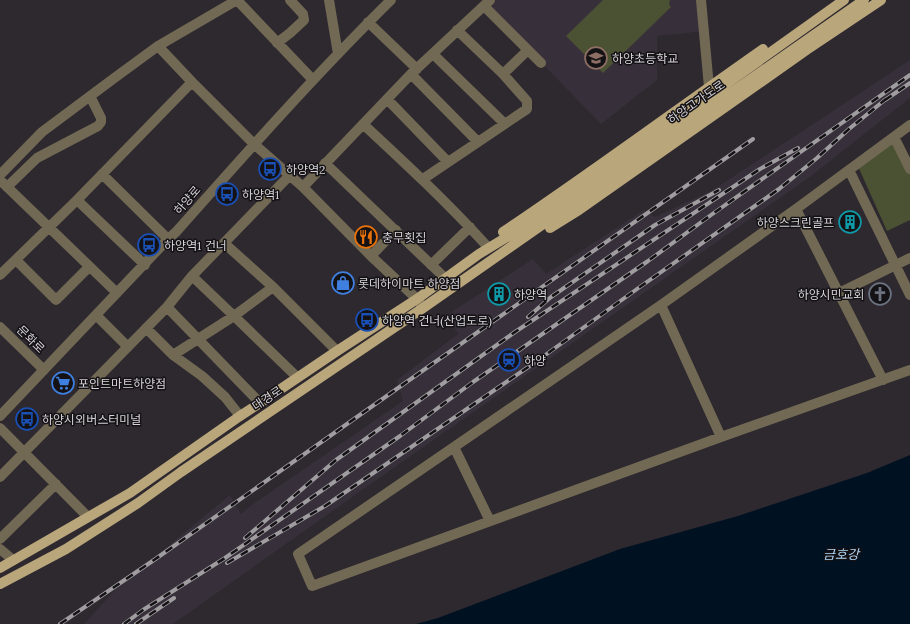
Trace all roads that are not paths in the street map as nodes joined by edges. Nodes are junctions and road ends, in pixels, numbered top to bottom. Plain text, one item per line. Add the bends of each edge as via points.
1 (237, 0) edge
2 (290, 0) edge
3 (329, 0) edge
4 (391, 0) edge
5 (702, 0) edge
6 (834, 0) edge
7 (844, 0) edge
8 (864, 0) edge
9 (881, 0) edge
10 (487, 3) edge
11 (368, 22) junction
12 (457, 30) junction
13 (277, 43) junction
14 (158, 46) junction
15 (528, 50) junction
16 (338, 54) junction
17 (433, 54) junction
18 (540, 63) dead end
19 (414, 72) junction
20 (502, 74) junction
21 (313, 80) junction
22 (192, 82) junction
23 (709, 87) junction
24 (90, 96) junction
25 (387, 99) junction
26 (363, 124) junction
27 (505, 124) junction
28 (910, 125) edge
29 (894, 137) junction
30 (478, 142) junction
31 (254, 144) junction
32 (448, 162) junction
33 (325, 163) junction
34 (910, 169) edge
35 (849, 170) junction
36 (102, 174) junction
37 (0, 175) edge
38 (290, 175) junction
39 (422, 179) junction
40 (3, 184) edge
41 (303, 187) junction
42 (77, 200) junction
43 (796, 209) junction
44 (541, 221) junction
45 (470, 227) junction
46 (48, 228) junction
47 (396, 230) junction
48 (168, 239) junction
49 (224, 243) junction
50 (486, 244) junction
51 (514, 245) junction
52 (479, 254) junction
53 (371, 256) junction
54 (910, 258) edge
55 (16, 260) junction
56 (145, 265) junction
57 (431, 265) junction
58 (895, 265) junction
59 (89, 267) junction
60 (0, 275) edge
61 (192, 276) junction
62 (445, 278) junction
63 (273, 288) junction
64 (117, 293) junction
65 (839, 293) junction
66 (910, 296) edge
67 (417, 299) junction
68 (661, 305) junction
69 (167, 307) junction
70 (423, 308) junction
71 (96, 315) junction
72 (234, 316) junction
73 (0, 327) edge
74 (146, 328) junction
75 (198, 339) junction
76 (128, 347) junction
77 (337, 350) junction
78 (173, 356) junction
79 (44, 370) junction
80 (910, 370) edge
81 (297, 377) junction
82 (883, 380) junction
83 (260, 403) junction
84 (0, 416) edge
85 (240, 416) junction
86 (0, 428) edge
87 (721, 437) junction
88 (454, 447) junction
89 (24, 452) junction
90 (0, 477) edge
91 (56, 484) junction
92 (88, 517) junction
93 (490, 521) junction
94 (0, 539) edge
95 (0, 549) edge
96 (13, 560) junction
97 (0, 568) edge
98 (0, 584) edge

1 - 13 street
1 - 14 street
2 - 13 street via 303,14 304,20
3 - 16 street
4 - 11 street, 하양로
5 - 23 street
6 - 23 main road
7 - 44 main road, 하양고가도로
8 - 44 main road, 하양고가도로
9 - 51 main road via 579,210 535,237
10 - 12 street
10 - 15 street
11 - 16 street, 하양로
11 - 19 street
12 - 17 street
12 - 20 street
13 - 21 street
14 - 22 street
14 - 24 street
15 - 18 street
15 - 20 street
16 - 21 street, 하양로
17 - 19 street
17 - 27 street
19 - 25 street
19 - 30 street
20 - 27 street via 527,101 527,109
21 - 31 street, 하양로
22 - 31 street
22 - 36 street
23 - 50 main road
24 - 37 street via 42,132
24 - 40 street via 101,118 98,126 36,158
25 - 26 street
25 - 32 street
26 - 33 street
26 - 39 street
27 - 30 street
28 - 29 street
29 - 34 street
29 - 35 street
30 - 32 street
31 - 38 street
31 - 48 street, 하양로
32 - 39 street
33 - 41 street
33 - 47 street
35 - 43 street
35 - 58 street
36 - 42 street
36 - 48 street
38 - 41 street
38 - 49 street
39 - 45 street
40 - 46 street
41 - 53 street
42 - 46 street
42 - 56 street
43 - 65 street
43 - 68 street
44 - 51 main road, 대경로
44 - 52 main road, 대경로
45 - 50 street
45 - 57 street
46 - 55 street
46 - 59 street
47 - 53 street
47 - 57 street
48 - 56 street, 하양로
49 - 61 street
49 - 63 street
50 - 52 main road
51 - 70 main road, 대경로
52 - 62 main road, 대경로
53 - 67 street
54 - 58 street
55 - 59 street via 56,300
55 - 60 street
56 - 64 street, 하양로
57 - 62 street
58 - 65 street
58 - 66 street
59 - 64 street
61 - 69 street
61 - 72 street
62 - 67 main road, 대경로
63 - 72 street
63 - 77 street
64 - 71 street, 하양로
65 - 82 street
67 - 70 street
67 - 77 main road, 대경로
68 - 87 street
68 - 88 street
69 - 74 street
69 - 75 street
70 - 98 main road, 대경로 via 138,503 66,549
71 - 76 street
71 - 79 street, 하양로
72 - 75 street
72 - 81 street
73 - 79 street, 문화로
74 - 76 street
74 - 78 street
75 - 78 street
75 - 83 street
76 - 89 street
77 - 81 main road, 대경로
78 - 85 street via 202,376
79 - 84 street, 하양로
80 - 82 street
81 - 83 main road, 대경로
82 - 87 street
83 - 85 main road, 대경로
85 - 92 main road, 대경로 via 130,493
86 - 89 street
87 - 93 street
88 - 93 street
88 - 93 street via 298,554 312,586
89 - 90 street
89 - 91 street
91 - 92 street
91 - 94 street
92 - 96 main road, 대경로
95 - 96 street
96 - 97 main road, 대경로

